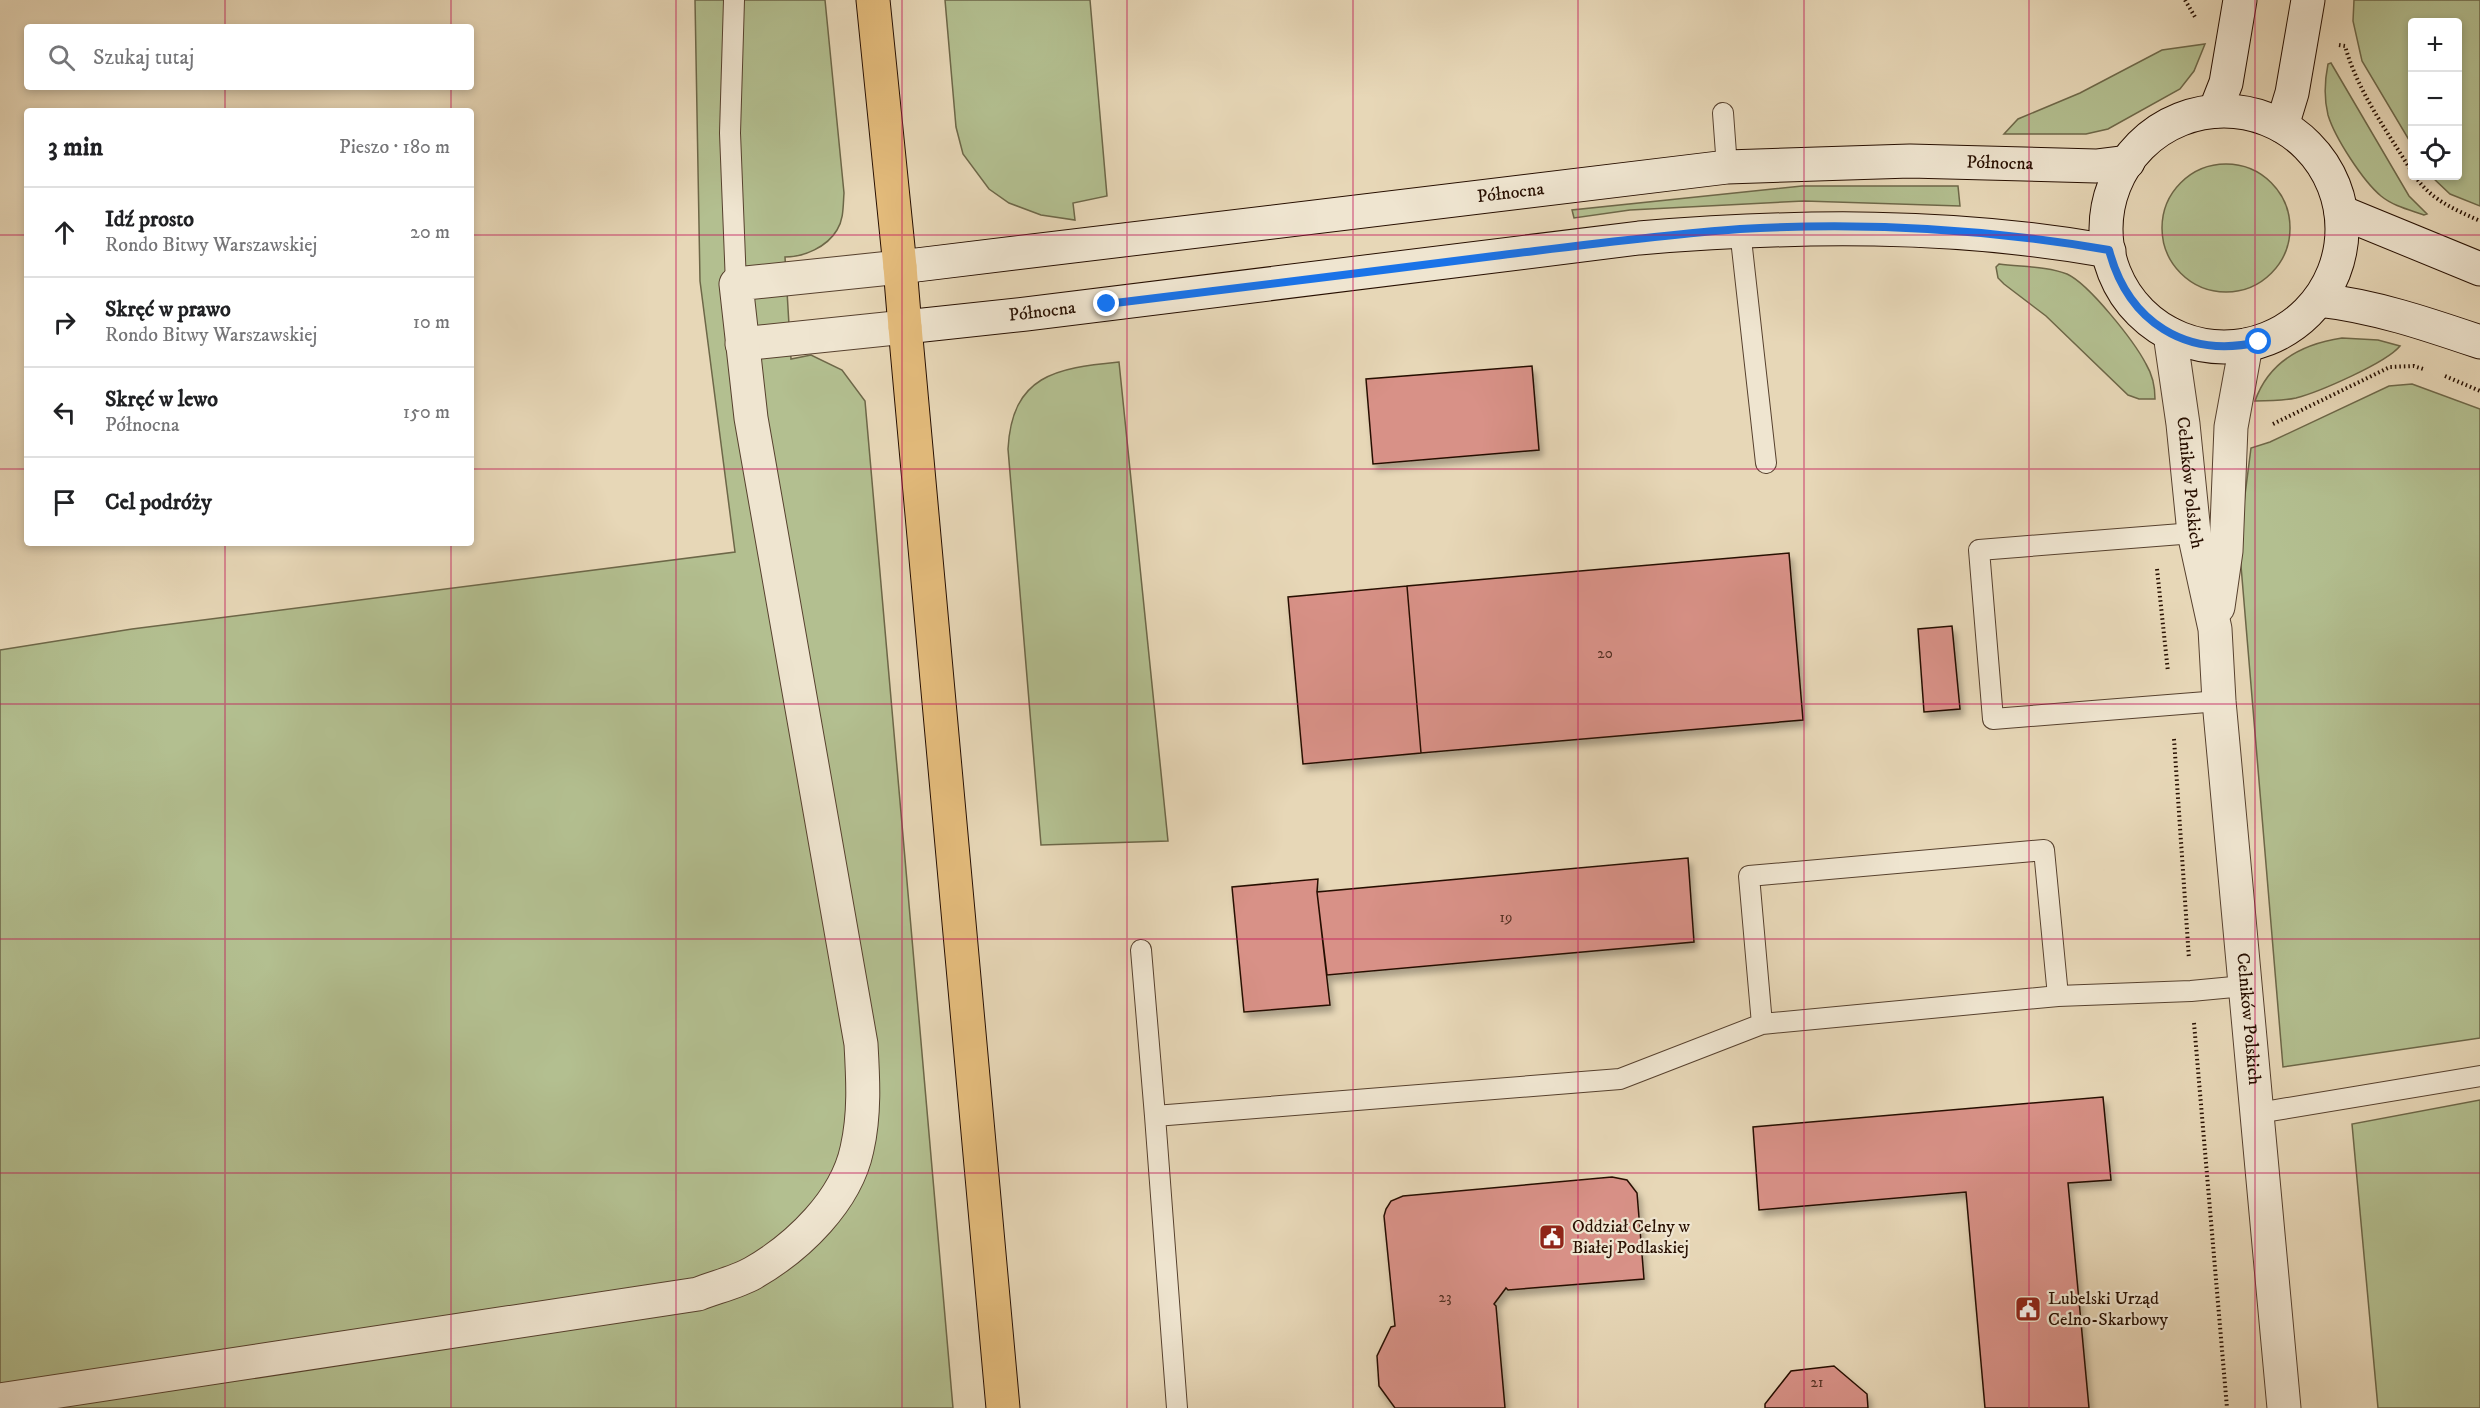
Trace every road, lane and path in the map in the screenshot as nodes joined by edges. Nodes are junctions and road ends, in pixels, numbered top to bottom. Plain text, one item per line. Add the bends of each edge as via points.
1 (734, 0) edge
2 (873, 0) edge
3 (2240, 0) edge
4 (2308, 0) edge
5 (2336, 44) dead end
6 (2215, 111) junction
7 (1724, 113) dead end
8 (2282, 126) junction
9 (2128, 162) junction
10 (2408, 164) edge
11 (1727, 167) junction
12 (2418, 180) edge
13 (2341, 212) junction
14 (2480, 220) edge
15 (1740, 230) junction
16 (2109, 250) junction
17 (900, 267) junction
18 (2480, 269) edge
19 (736, 284) junction
20 (2319, 300) junction
21 (905, 327) junction
22 (2170, 334) junction
23 (2480, 342) edge
24 (742, 344) junction
25 (2246, 345) junction
26 (2433, 372) dead end
27 (2442, 375) dead end
28 (2480, 391) edge
29 (2266, 427) dead end
30 (1766, 463) dead end
31 (2194, 533) junction
32 (2153, 536) junction
33 (2215, 629) junction
34 (2219, 701) junction
35 (2172, 705) junction
36 (1141, 950) dead end
37 (2244, 986) junction
38 (2191, 991) junction
39 (2058, 996) junction
40 (1762, 1024) junction
41 (2480, 1076) edge
42 (2258, 1113) junction
43 (1155, 1116) junction
44 (0, 1400) edge
45 (1003, 1408) edge
46 (1176, 1408) edge
47 (2227, 1408) edge
48 (2284, 1408) edge

1 - 19 lane via 730,133
2 - 17 main road
3 - 6 street via 2226,83
4 - 8 street via 2292,93
5 - 10 path via 2345,46 2369,102
6 - 8 street via 2243,112
6 - 9 street via 2172,123 2147,139
7 - 11 lane
8 - 13 street via 2307,145 2326,168
9 - 11 street, Północna via 2096,166 1910,161
9 - 16 street via 2109,204
11 - 17 street, Północna
12 - 14 path via 2445,206
13 - 18 street
13 - 20 street via 2339,258
15 - 16 street, Północna via 1919,230
15 - 21 street, Północna via 1639,238
15 - 30 lane
16 - 22 street via 2118,279 2130,299
17 - 19 street, Północna
17 - 21 main road
19 - 24 street
20 - 23 street via 2385,311
20 - 25 street via 2287,329
21 - 24 street, Północna
21 - 45 main road
22 - 25 street via 2199,344
22 - 31 street, Celników Polskich
24 - 44 street via 751,418 861,1044 863,1115 857,1151 841,1187 819,1218 789,1249 752,1274 698,1294
25 - 33 street, Celników Polskich via 2231,427 2226,552
26 - 29 path via 2414,366 2390,367
27 - 28 path
31 - 32 lane
31 - 33 street, Celników Polskich
32 - 35 path
32 - 35 lane via 1979,550 1993,719
33 - 34 street, Celników Polskich
34 - 35 lane
34 - 37 street, Celników Polskich
35 - 38 path
36 - 43 lane
37 - 38 lane
37 - 42 street, Celników Polskich
38 - 39 lane
38 - 47 path
39 - 40 lane
39 - 40 lane via 2044,850 1749,876
40 - 43 lane via 1620,1079
41 - 42 lane
42 - 48 street, Celników Polskich
43 - 46 lane

